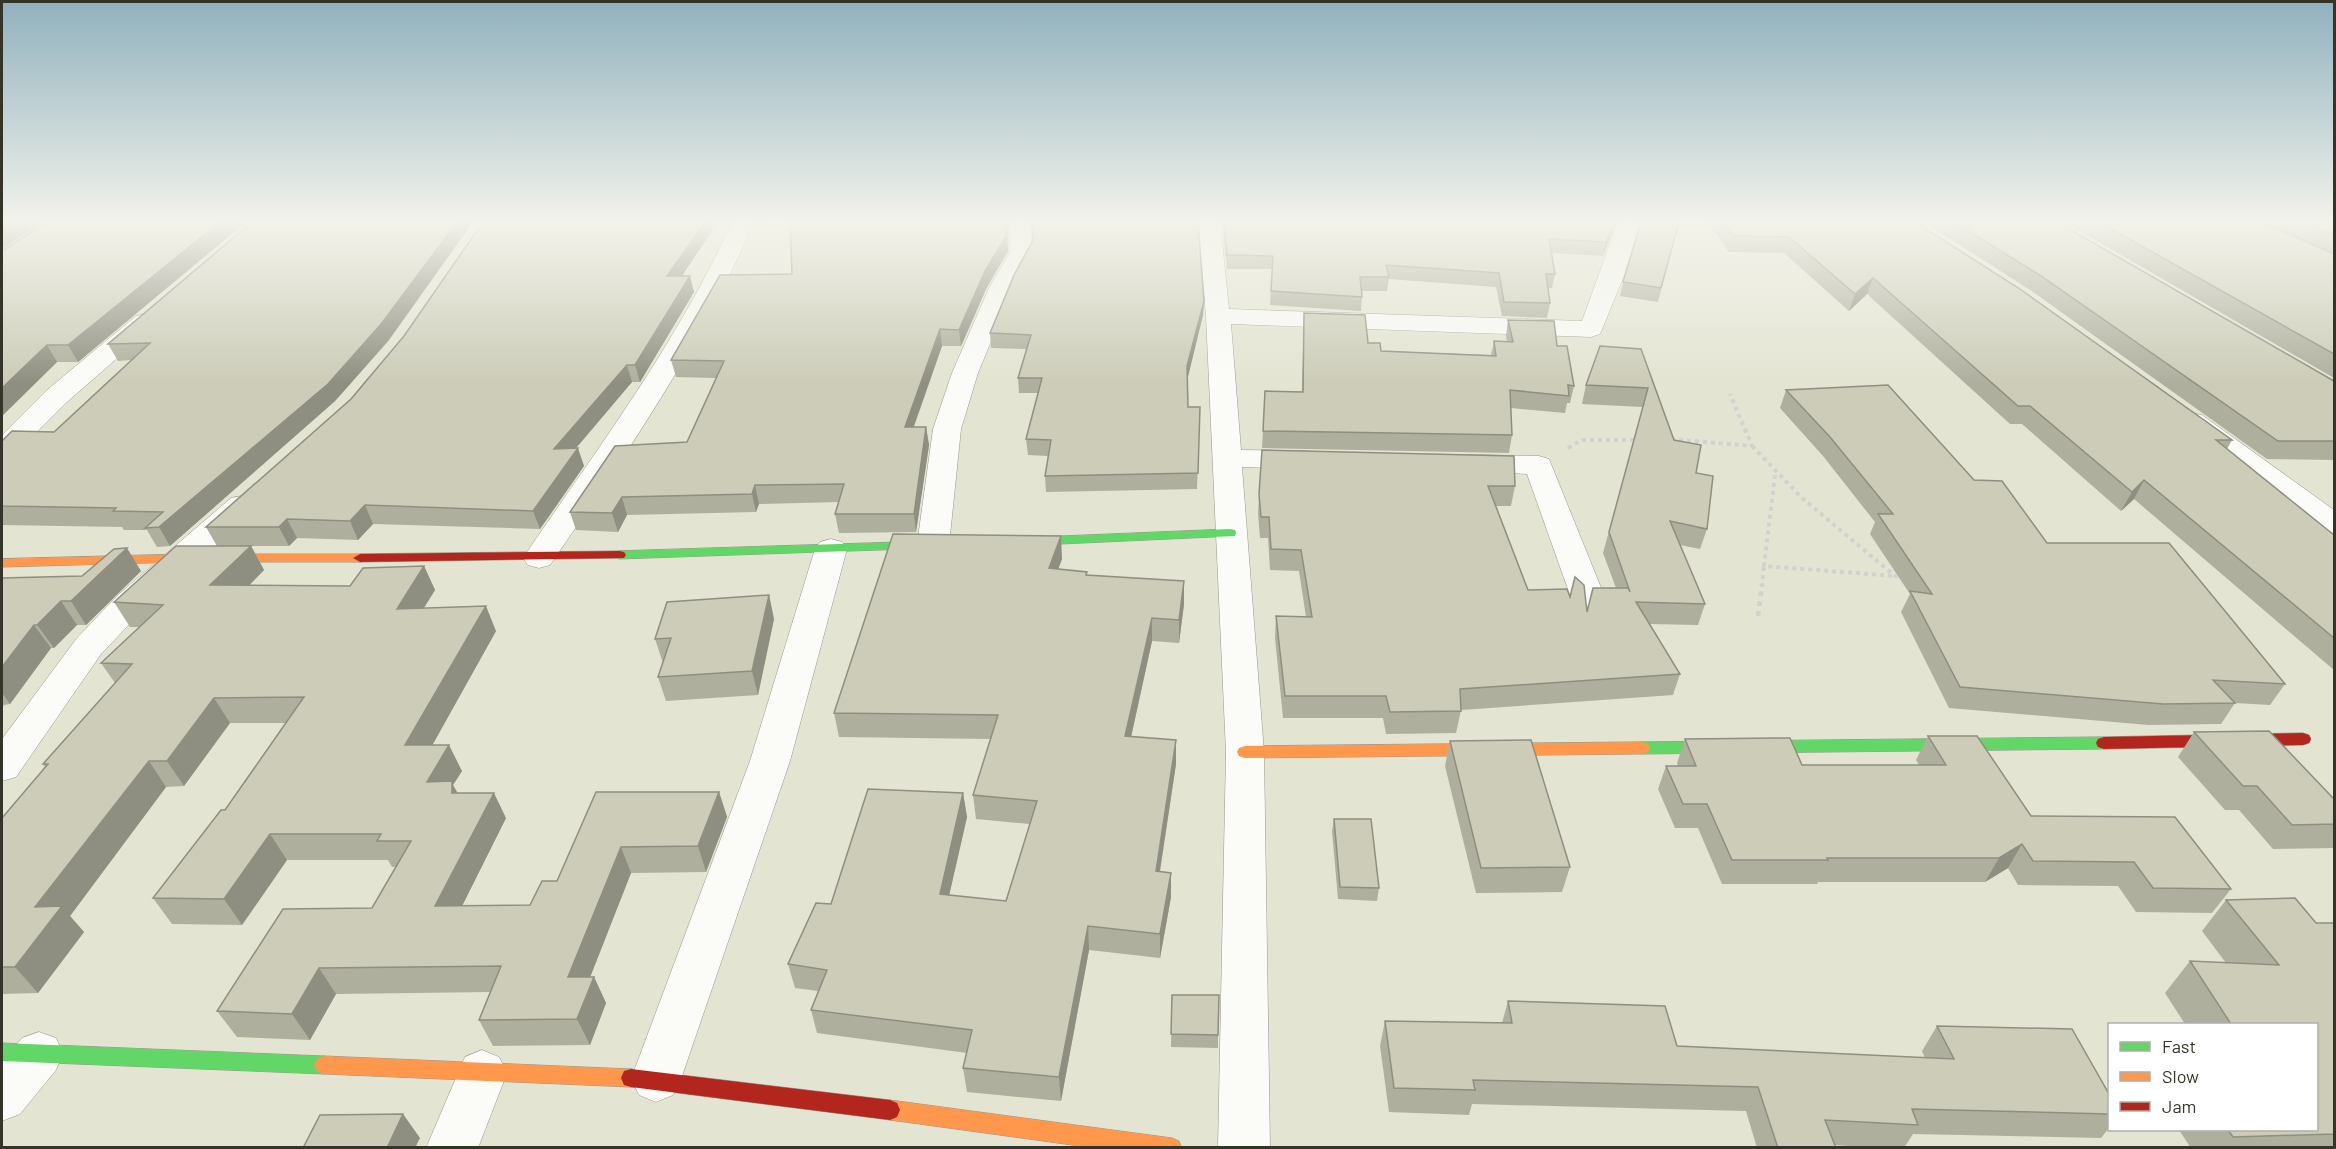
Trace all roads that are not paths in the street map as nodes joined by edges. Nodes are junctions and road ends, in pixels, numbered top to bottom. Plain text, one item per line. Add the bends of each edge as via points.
1 (720, 276) edge
2 (1008, 276) edge
3 (1212, 276) edge
4 (1612, 276) edge
5 (167, 303) edge
6 (1218, 316) junction
7 (2176, 410) edge
8 (2, 451) edge
9 (1227, 458) junction
10 (1335, 461) edge
11 (1443, 463) edge
12 (261, 487) edge
13 (2334, 524) edge
14 (1230, 533) junction
15 (1005, 542) edge
16 (939, 545) joint
17 (831, 549) junction
18 (184, 558) junction
19 (539, 558) junction
20 (2, 563) edge
21 (1587, 595) edge
22 (2303, 739) dead end
23 (1245, 752) junction
24 (2, 767) edge
25 (20, 1053) edge
26 (482, 1073) junction
27 (656, 1079) junction
28 (2, 1098) edge
29 (452, 1148) edge
30 (1172, 1148) edge
31 (1244, 1148) edge

1 - 19 street via 642,410
2 - 16 street via 965,373 947,429
3 - 6 street
4 - 6 street via 1591,329
5 - 8 street via 57,396
6 - 9 street
7 - 13 street
9 - 10 street
9 - 14 street
11 - 21 street via 1539,465
12 - 18 street
14 - 15 street
14 - 23 street
16 - 17 street
17 - 19 street
17 - 27 street via 770,761
18 - 19 street
18 - 20 street
18 - 24 street via 130,603 89,646
22 - 23 street
23 - 31 street
25 - 26 street
25 - 28 street
26 - 27 street
26 - 29 street
27 - 30 street

